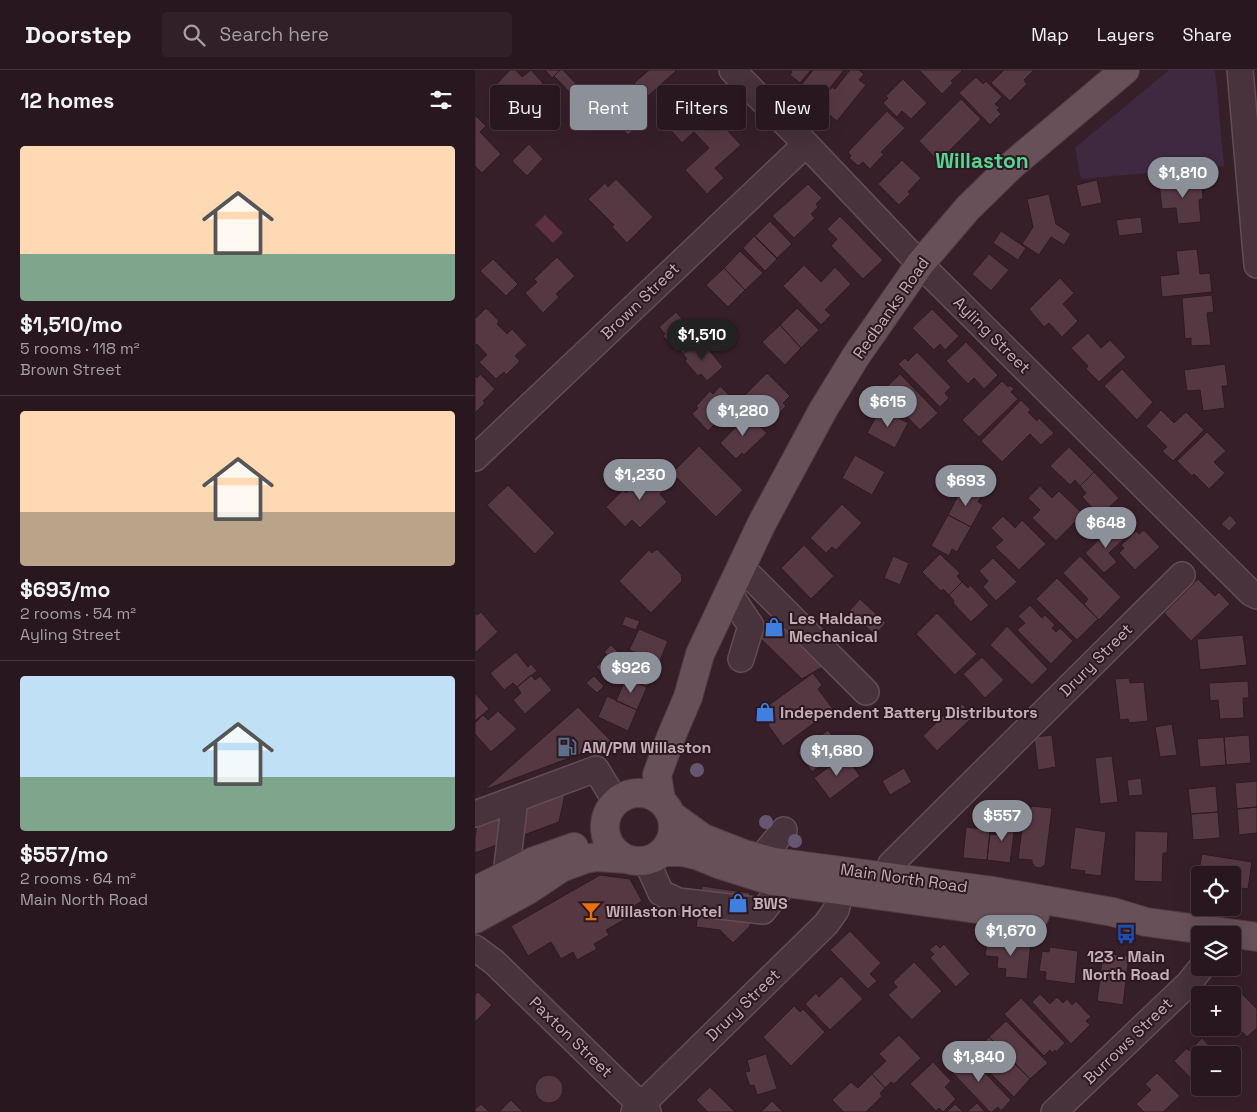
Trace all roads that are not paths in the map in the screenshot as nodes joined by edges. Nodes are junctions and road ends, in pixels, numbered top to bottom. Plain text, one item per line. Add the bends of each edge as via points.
1 (732, 70) edge
2 (1125, 70) edge
3 (1240, 70) edge
4 (805, 144) junction
5 (1256, 237) edge
6 (921, 264) junction
7 (1257, 265) edge
8 (475, 458) edge
9 (741, 567) junction
10 (1182, 575) dead end
11 (729, 593) junction
12 (1257, 596) edge
13 (700, 654) junction
14 (741, 659) dead end
15 (866, 692) dead end
16 (515, 799) junction
17 (618, 800) junction
18 (666, 808) junction
19 (475, 814) edge
20 (605, 828) junction
21 (784, 830) dead end
22 (753, 856) junction
23 (644, 858) junction
24 (506, 875) junction
25 (889, 876) junction
26 (785, 883) junction
27 (475, 891) edge
28 (841, 891) junction
29 (970, 908) junction
30 (476, 914) edge
31 (1146, 922) junction
32 (1191, 929) edge
33 (1241, 936) edge
34 (1257, 937) edge
35 (484, 955) edge
36 (1195, 976) edge
37 (641, 1110) edge
38 (1054, 1112) edge

1 - 4 street, Ayling Street
2 - 6 main road, Redbanks Road via 991,185
3 - 5 street
4 - 6 street, Ayling Street
4 - 8 street, Brown Street
5 - 7 street
6 - 9 main road, Redbanks Road via 856,356 823,410 761,523
6 - 12 street, Ayling Street
9 - 11 main road, Redbanks Road
9 - 15 street
10 - 25 street, Drury Street via 891,864
11 - 13 main road, Redbanks Road
11 - 14 street via 751,626
13 - 17 main road, Redbanks Road via 674,689 635,778
13 - 18 main road, Redbanks Road via 688,697 657,775
16 - 17 street via 596,769
16 - 19 street
16 - 24 street
17 - 18 main road via 638,793 650,794
17 - 20 main road via 607,816
18 - 22 main road, Main North Road via 703,838
18 - 23 main road via 673,825 673,835 669,844
20 - 23 main road via 613,850
20 - 24 main road via 591,840
21 - 22 street
22 - 25 main road, Main North Road via 774,862
22 - 28 main road via 757,863 773,869 838,883
23 - 26 main road, Main North Road via 683,852
23 - 26 street via 661,893 678,901 763,911
23 - 30 main road, Main North Road via 585,859 561,868 528,890
24 - 27 main road
25 - 29 main road via 890,883 898,888 958,897
25 - 31 main road, Main North Road via 1113,912
26 - 28 main road, Main North Road
28 - 29 main road, Main North Road
28 - 37 street, Drury Street via 836,910 825,924
29 - 31 main road, Main North Road via 1115,923
30 - 35 street, Paxton Street
31 - 32 main road, Main North Road
33 - 34 main road, Main North Road
35 - 37 street, Paxton Street
36 - 38 street, Burrows Street

